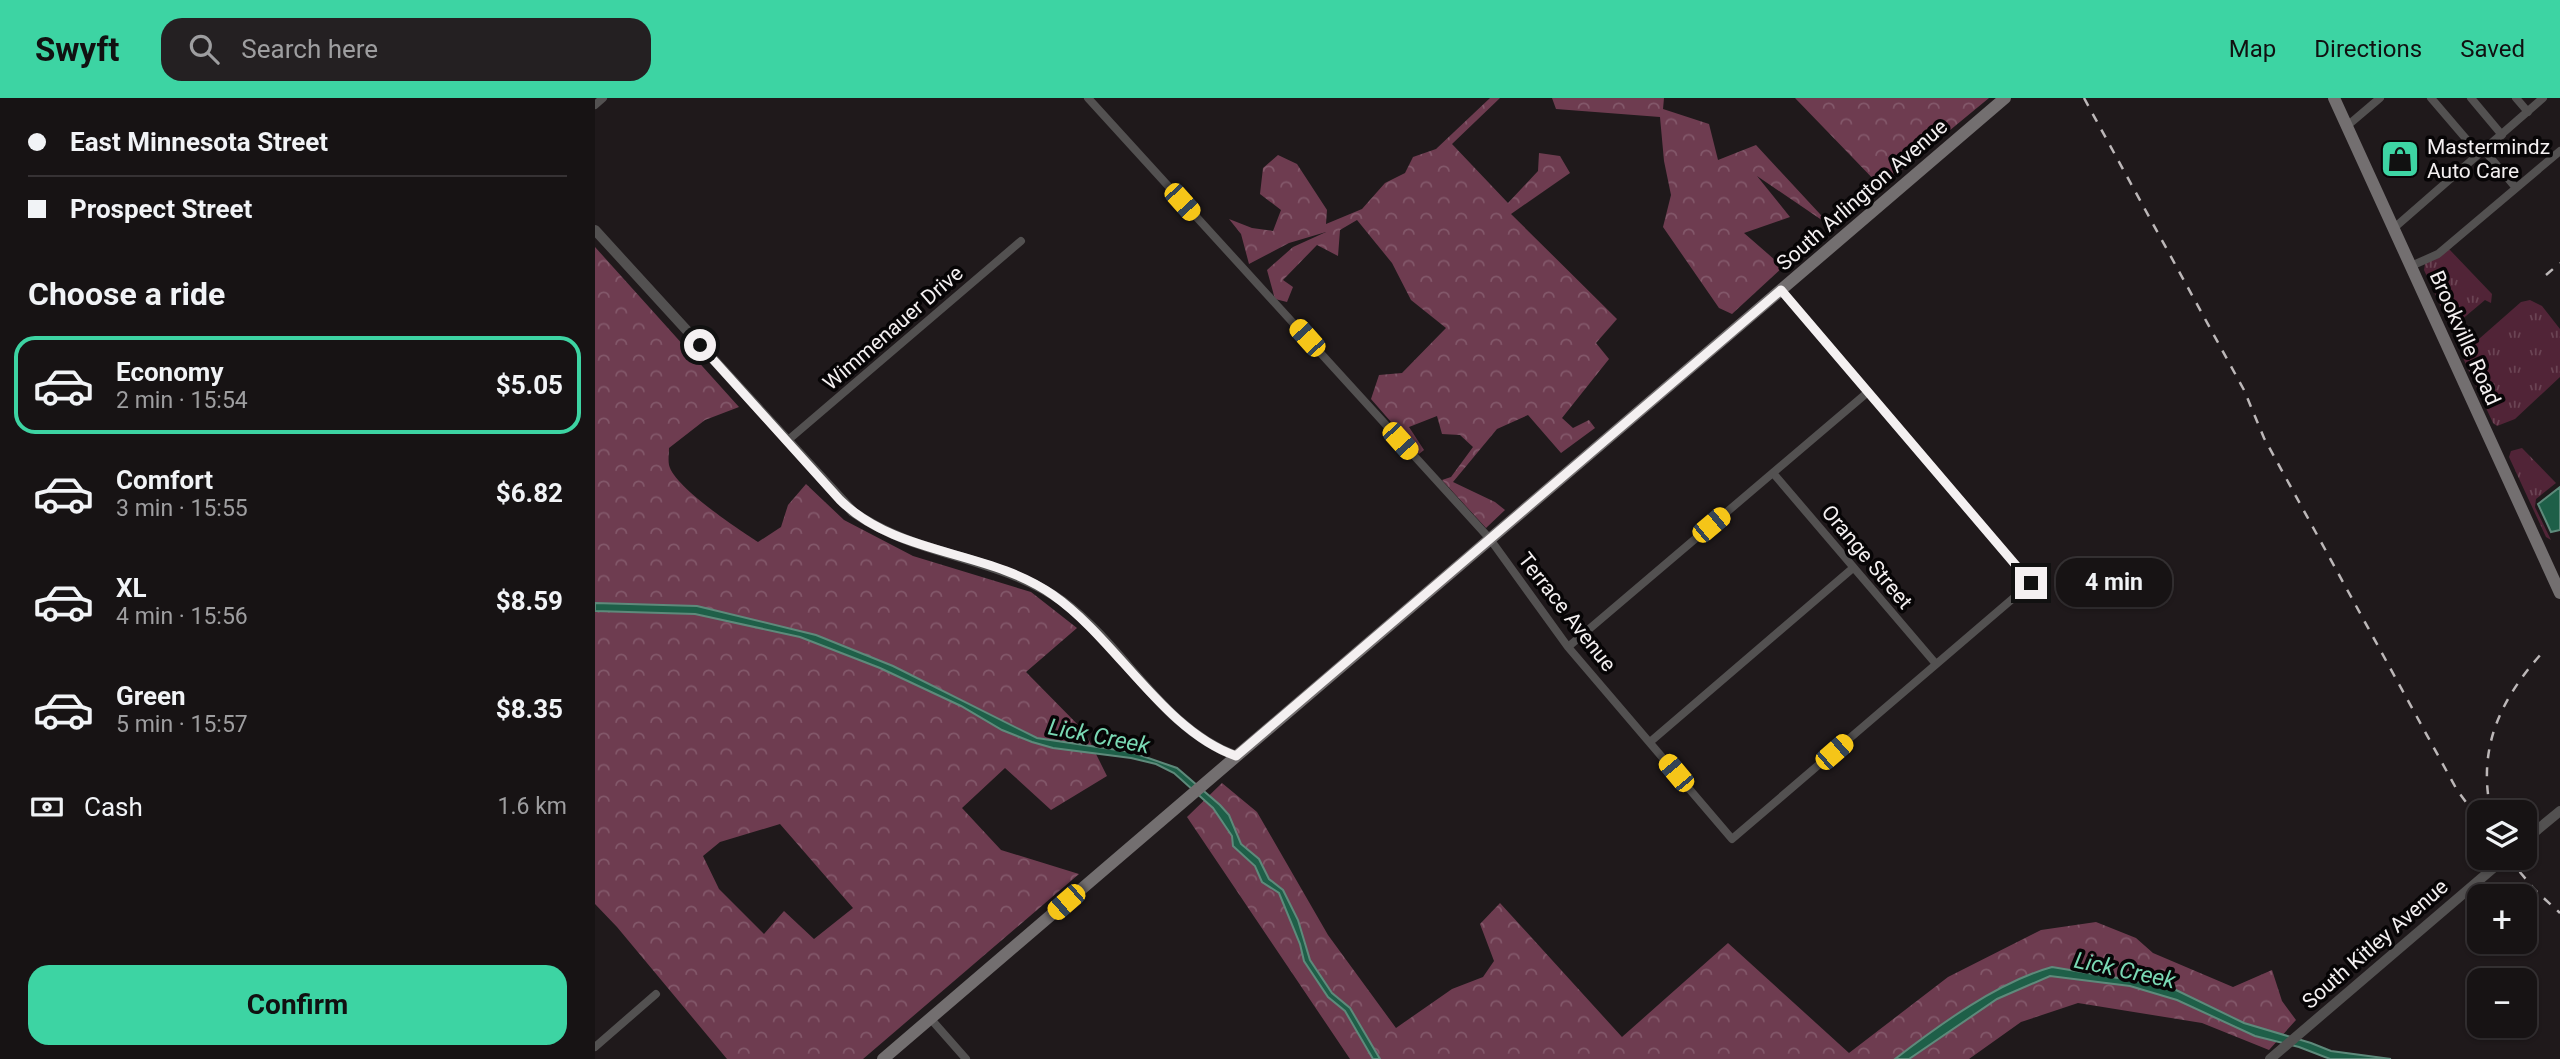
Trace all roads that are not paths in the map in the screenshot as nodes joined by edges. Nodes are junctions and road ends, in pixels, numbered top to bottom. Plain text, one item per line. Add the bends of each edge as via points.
1 (603, 98) edge
2 (1088, 98) edge
3 (2005, 98) edge
4 (2334, 98) edge
5 (2380, 98) edge
6 (2445, 98) edge
7 (2471, 98) edge
8 (2516, 98) edge
9 (2543, 98) edge
10 (2434, 101) edge
11 (595, 105) edge
12 (2528, 112) junction
13 (2347, 126) junction
14 (2502, 135) junction
15 (2560, 151) edge
16 (2481, 152) junction
17 (2516, 188) junction
18 (2394, 228) junction
19 (595, 230) edge
20 (1021, 241) dead end
21 (2411, 266) junction
22 (1781, 290) junction
23 (1868, 392) junction
24 (787, 441) junction
25 (1773, 473) junction
26 (1490, 539) junction
27 (1853, 568) junction
28 (2560, 593) edge
29 (1568, 647) junction
30 (1935, 664) junction
31 (1650, 743) junction
32 (1236, 756) junction
33 (2560, 811) edge
34 (2537, 831) edge
35 (2491, 870) edge
36 (656, 994) dead end
37 (930, 1018) junction
38 (595, 1046) edge
39 (2274, 1056) edge
40 (883, 1059) edge
41 (966, 1059) edge

1 - 11 street
2 - 26 street, Terrace Avenue
3 - 22 main road, South Arlington Avenue
4 - 13 main road, Brookville Road
5 - 13 street
6 - 10 street
7 - 14 street
8 - 12 street
9 - 12 street
10 - 16 street
12 - 14 street
13 - 18 main road, Brookville Road
14 - 16 street
15 - 17 street
16 - 17 street
16 - 18 street
17 - 21 street via 2438,254
18 - 21 main road, Brookville Road
19 - 24 street
20 - 24 street, Wimmenauer Drive
21 - 28 main road, Brookville Road
22 - 23 street
22 - 26 main road, South Arlington Avenue
23 - 25 street
23 - 30 street via 2031,583
24 - 32 street via 845,505 878,529 1005,570 1063,602 1191,732
25 - 27 street, Orange Street
25 - 29 street
26 - 29 street, Terrace Avenue
26 - 32 main road, South Arlington Avenue
27 - 30 street, Orange Street
27 - 31 street
29 - 31 street, Terrace Avenue
30 - 31 street, Terrace Avenue via 1732,839
32 - 37 main road, South Arlington Avenue
33 - 34 street
35 - 39 street, South Kitley Avenue
36 - 38 street
37 - 40 main road, South Arlington Avenue
37 - 41 street

